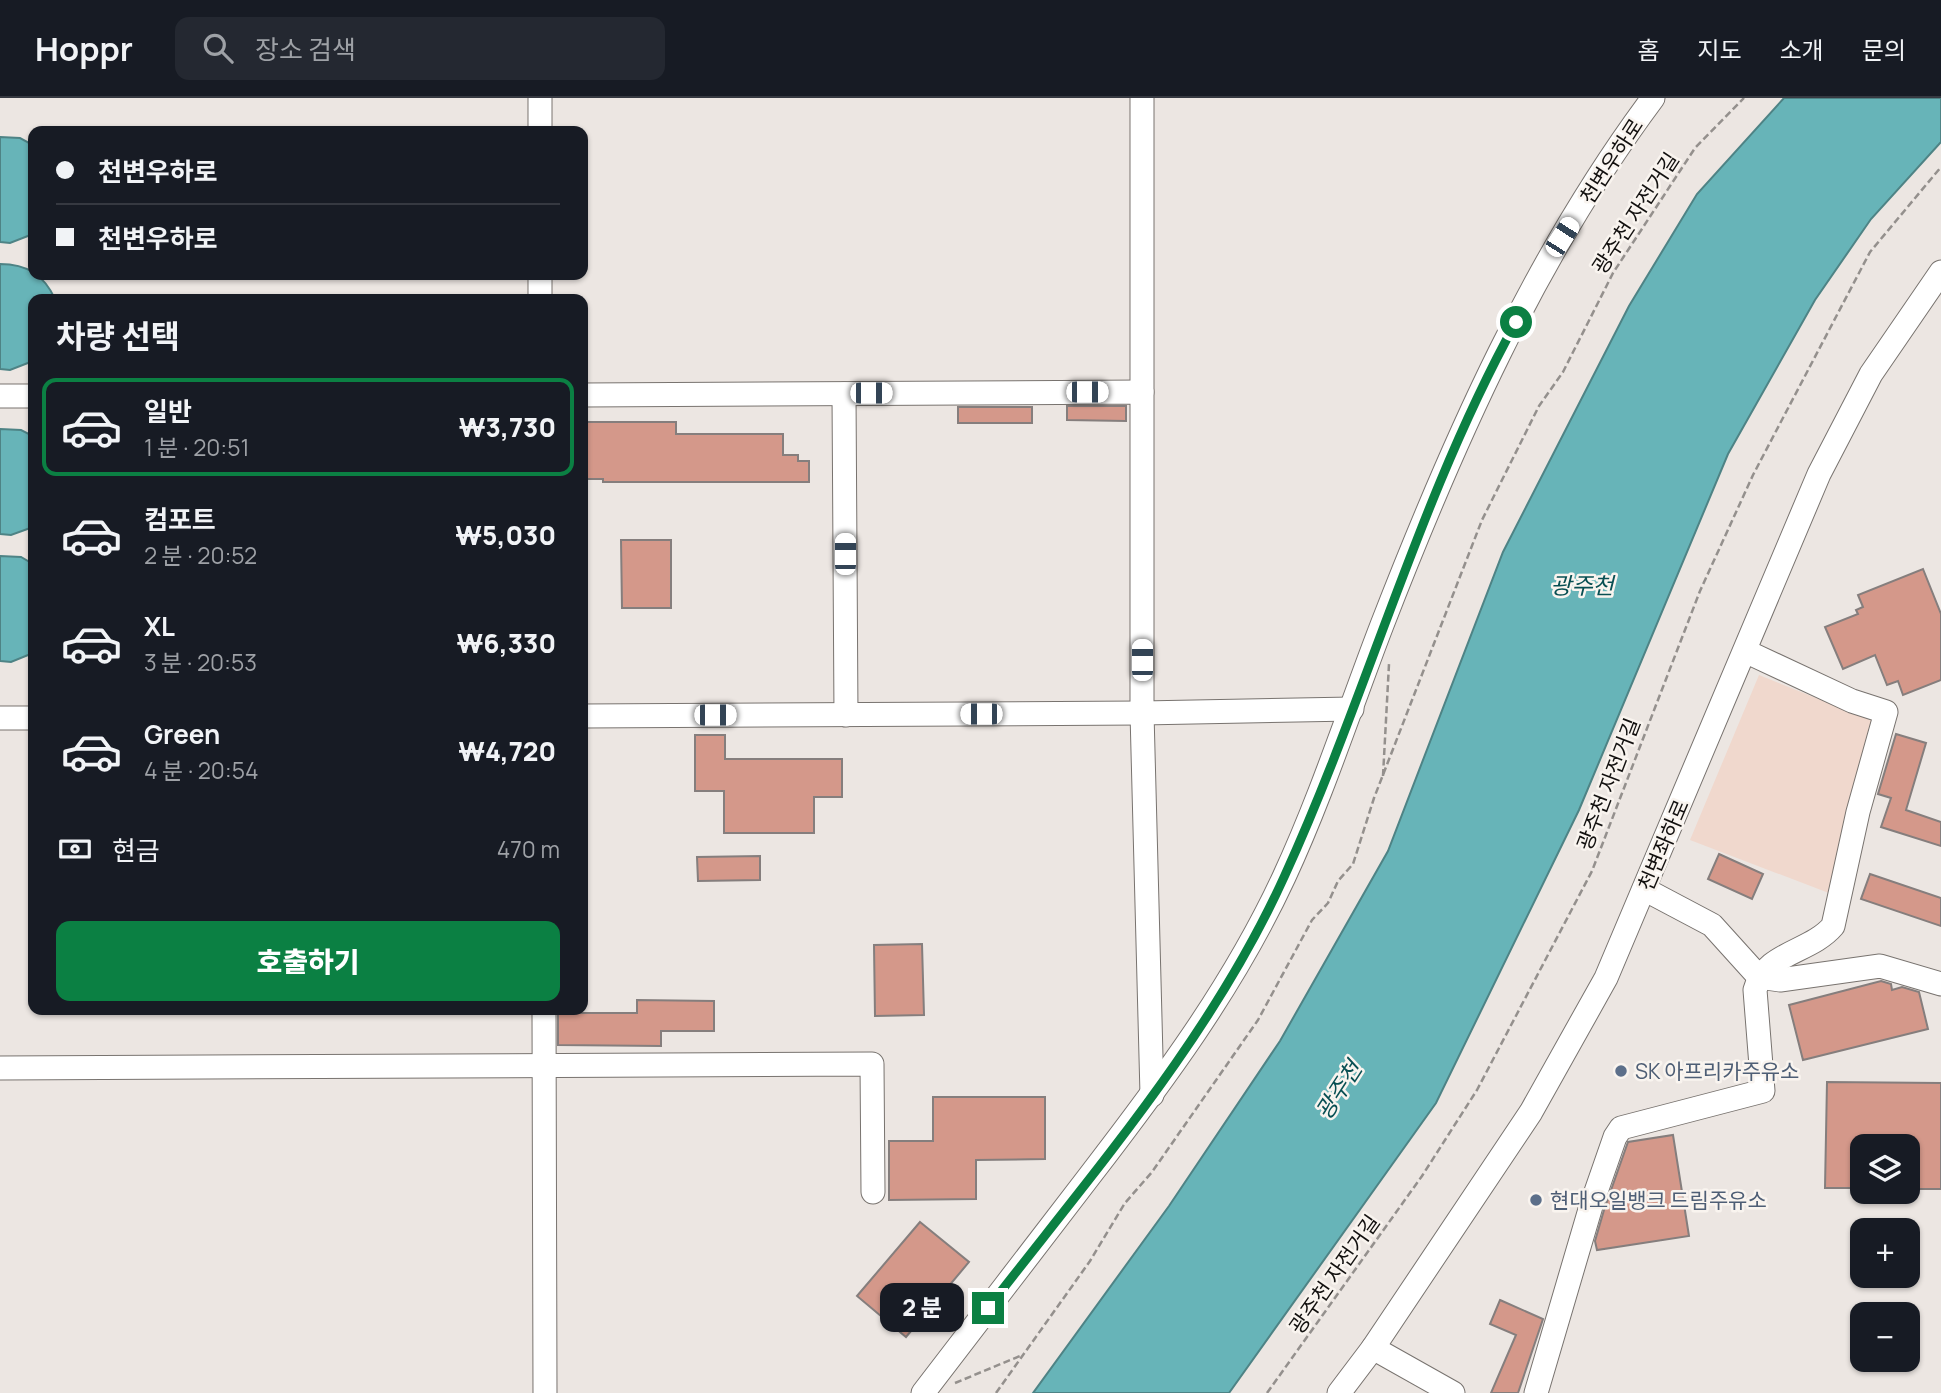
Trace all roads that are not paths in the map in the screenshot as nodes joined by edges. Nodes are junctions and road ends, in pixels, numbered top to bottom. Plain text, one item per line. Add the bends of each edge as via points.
1 (540, 98) edge
2 (1142, 98) edge
3 (1653, 98) edge
4 (540, 126) edge
5 (1941, 272) edge
6 (1142, 392) junction
7 (844, 394) junction
8 (588, 395) edge
9 (0, 396) edge
10 (28, 396) edge
11 (1745, 651) junction
12 (1352, 709) junction
13 (1142, 713) junction
14 (846, 715) junction
15 (588, 716) edge
16 (0, 718) edge
17 (28, 718) edge
18 (1644, 889) junction
19 (1759, 977) junction
20 (1941, 984) edge
21 (544, 1015) edge
22 (544, 1066) junction
23 (0, 1068) edge
24 (1152, 1095) junction
25 (873, 1192) dead end
26 (1373, 1348) junction
27 (933, 1390) edge
28 (545, 1393) edge
29 (1339, 1393) edge
30 (1453, 1393) edge
31 (1536, 1393) edge

1 - 4 street
2 - 6 street
3 - 12 street, 천변우하로 via 1562,237 1504,343 1436,494
5 - 11 street, 천변좌하로 via 1871,373 1819,474
6 - 7 street
6 - 13 street
7 - 8 street
7 - 14 street
9 - 10 street
11 - 18 street, 천변좌하로
11 - 19 street via 1886,712 1833,926 1826,935 1771,963
12 - 13 street
12 - 24 street, 천변우하로 via 1285,875 1230,982
13 - 14 street
13 - 24 street
14 - 15 street
16 - 17 street
18 - 19 street via 1712,925
18 - 26 street, 천변좌하로 via 1606,978 1531,1112
19 - 20 street via 1780,980 1880,966
19 - 31 street via 1755,990 1763,1091 1622,1128 1615,1137
21 - 22 street
22 - 23 street
22 - 25 street via 872,1064
22 - 28 street
24 - 27 street, 천변우하로
26 - 29 street, 천변좌하로
26 - 30 street

